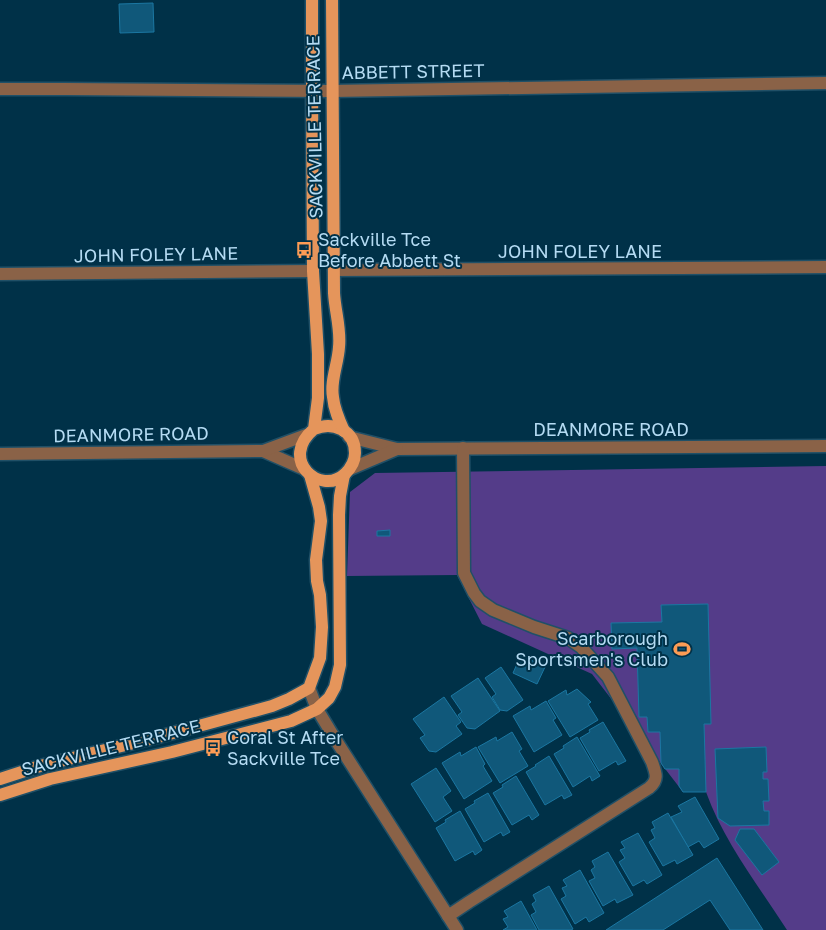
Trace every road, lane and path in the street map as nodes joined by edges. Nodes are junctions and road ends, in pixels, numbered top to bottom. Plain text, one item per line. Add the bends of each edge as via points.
1 (312, 0) edge
2 (332, 0) edge
3 (826, 83) edge
4 (0, 89) edge
5 (312, 90) junction
6 (332, 90) junction
7 (826, 268) edge
8 (334, 270) junction
9 (313, 271) junction
10 (0, 274) edge
11 (310, 432) junction
12 (346, 434) junction
13 (826, 446) edge
14 (397, 448) junction
15 (463, 448) junction
16 (263, 451) junction
17 (0, 454) edge
18 (307, 472) junction
19 (347, 472) junction
20 (309, 688) junction
21 (317, 709) junction
22 (0, 779) edge
23 (0, 796) edge
24 (448, 916) junction
25 (457, 930) edge

1 - 5 main road, SACKVILLE TERRACE
2 - 6 main road, SACKVILLE TERRACE
3 - 6 street, ABBETT STREET
4 - 5 street, ABBETT STREET
5 - 6 street, ABBETT STREET
5 - 9 main road, SACKVILLE TERRACE
6 - 8 main road, SACKVILLE TERRACE
7 - 8 street, JOHN FOLEY LANE
8 - 12 main road, SACKVILLE TERRACE via 340,348 332,396
9 - 10 street, JOHN FOLEY LANE
9 - 11 main road, SACKVILLE TERRACE via 318,398
11 - 12 main road via 329,425
11 - 16 street, DEANMORE ROAD
11 - 18 main road, SACKVILLE TERRACE via 300,452
12 - 14 street, DEANMORE ROAD
12 - 19 main road, SACKVILLE TERRACE via 355,452
13 - 15 street, DEANMORE ROAD
14 - 15 street, DEANMORE ROAD
14 - 19 street, DEANMORE ROAD
15 - 24 street via 464,573 474,593 493,610 568,638 581,647 608,677 652,762 656,778 649,788
16 - 17 street, DEANMORE ROAD
16 - 18 street, DEANMORE ROAD
18 - 19 main road via 327,481 336,480
18 - 20 main road, SACKVILLE TERRACE via 320,508 316,563 322,627 320,658
19 - 21 main road, SACKVILLE TERRACE via 339,515 340,665 335,687
20 - 21 street
20 - 22 main road via 272,706
21 - 23 main road, SACKVILLE TERRACE via 291,721 50,779
21 - 24 street
24 - 25 street

